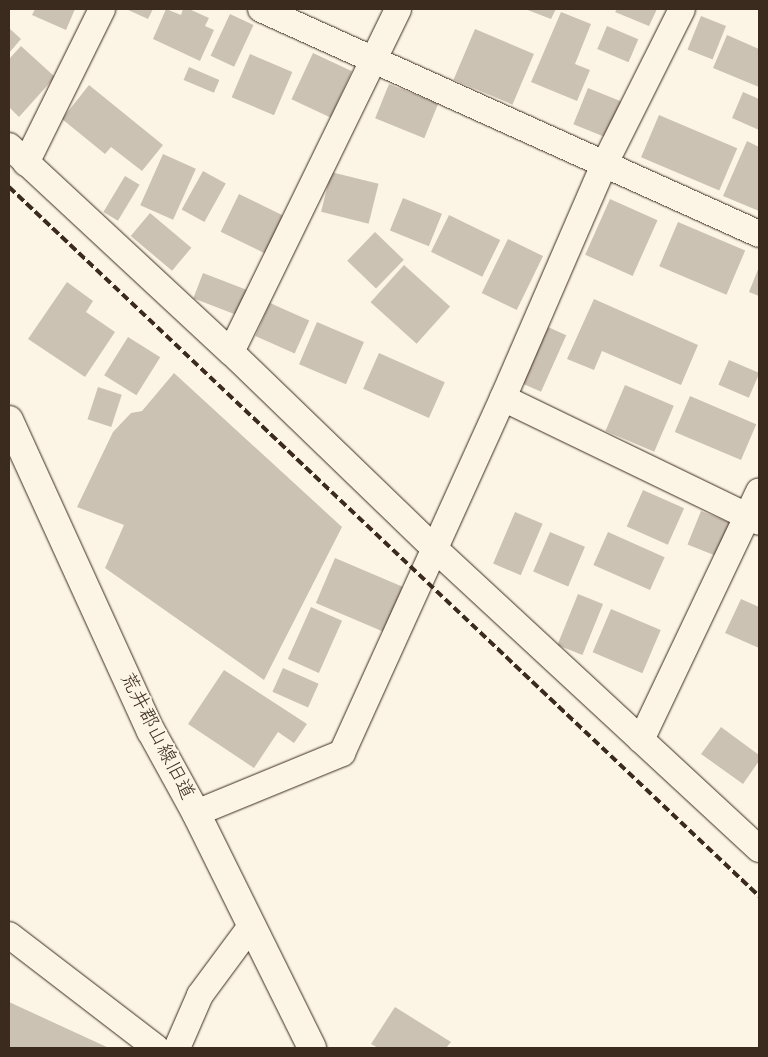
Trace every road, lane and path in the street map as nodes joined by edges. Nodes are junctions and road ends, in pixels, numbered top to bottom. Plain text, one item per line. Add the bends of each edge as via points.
1 (102, 9) edge
2 (261, 9) edge
3 (398, 9) edge
4 (682, 9) edge
5 (374, 60) junction
6 (17, 154) edge
7 (604, 165) junction
8 (759, 234) edge
9 (231, 352) junction
10 (503, 398) junction
11 (9, 420) edge
12 (759, 492) edge
13 (754, 519) edge
14 (434, 548) junction
15 (641, 740) junction
16 (196, 813) junction
17 (759, 849) edge
18 (251, 926) junction
19 (9, 935) edge
20 (156, 1048) edge
21 (177, 1048) edge
22 (312, 1048) edge

1 - 6 street
2 - 5 street
3 - 5 street
4 - 7 street
5 - 7 street
5 - 9 street
6 - 9 street
7 - 8 street
7 - 10 street
9 - 14 street
10 - 13 street
10 - 14 street
11 - 16 street, 荒井郡山線旧道 via 151,731
12 - 13 street
13 - 15 street
14 - 15 street
14 - 16 street via 342,753
15 - 17 street
16 - 18 street, 荒井郡山線旧道
18 - 21 street via 200,995
18 - 22 street, 荒井郡山線旧道
19 - 20 street

